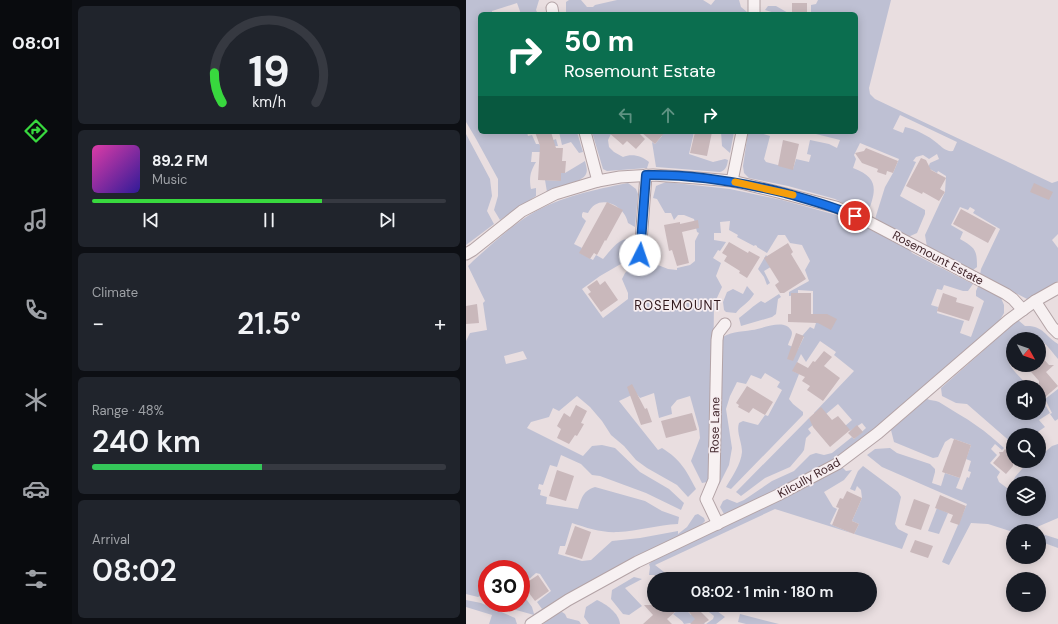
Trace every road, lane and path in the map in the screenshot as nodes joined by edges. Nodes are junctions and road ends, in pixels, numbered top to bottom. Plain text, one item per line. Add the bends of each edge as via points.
1 (754, 0) edge
2 (754, 12) edge
3 (585, 134) edge
4 (742, 134) edge
5 (646, 175) junction
6 (598, 181) junction
7 (732, 181) junction
8 (466, 254) edge
9 (640, 255) dead end
10 (1058, 288) edge
11 (1035, 301) junction
12 (1023, 310) junction
13 (725, 324) dead end
14 (1058, 333) edge
15 (718, 524) junction
16 (531, 624) edge

1 - 2 street
3 - 6 street
4 - 7 street
5 - 6 street, Rosemount Estate
5 - 7 street, Rosemount Estate
5 - 9 street
6 - 8 street, Rosemount Estate via 555,194 531,205
7 - 12 street, Rosemount Estate via 836,207 1006,294
10 - 11 street, Kilcully Road
11 - 12 street, Kilcully Road
11 - 14 street
12 - 15 street, Kilcully Road via 853,453 837,464
13 - 15 street, Rose Lane via 718,333 717,340 714,480 706,499
15 - 16 street, Kilcully Road via 594,584

